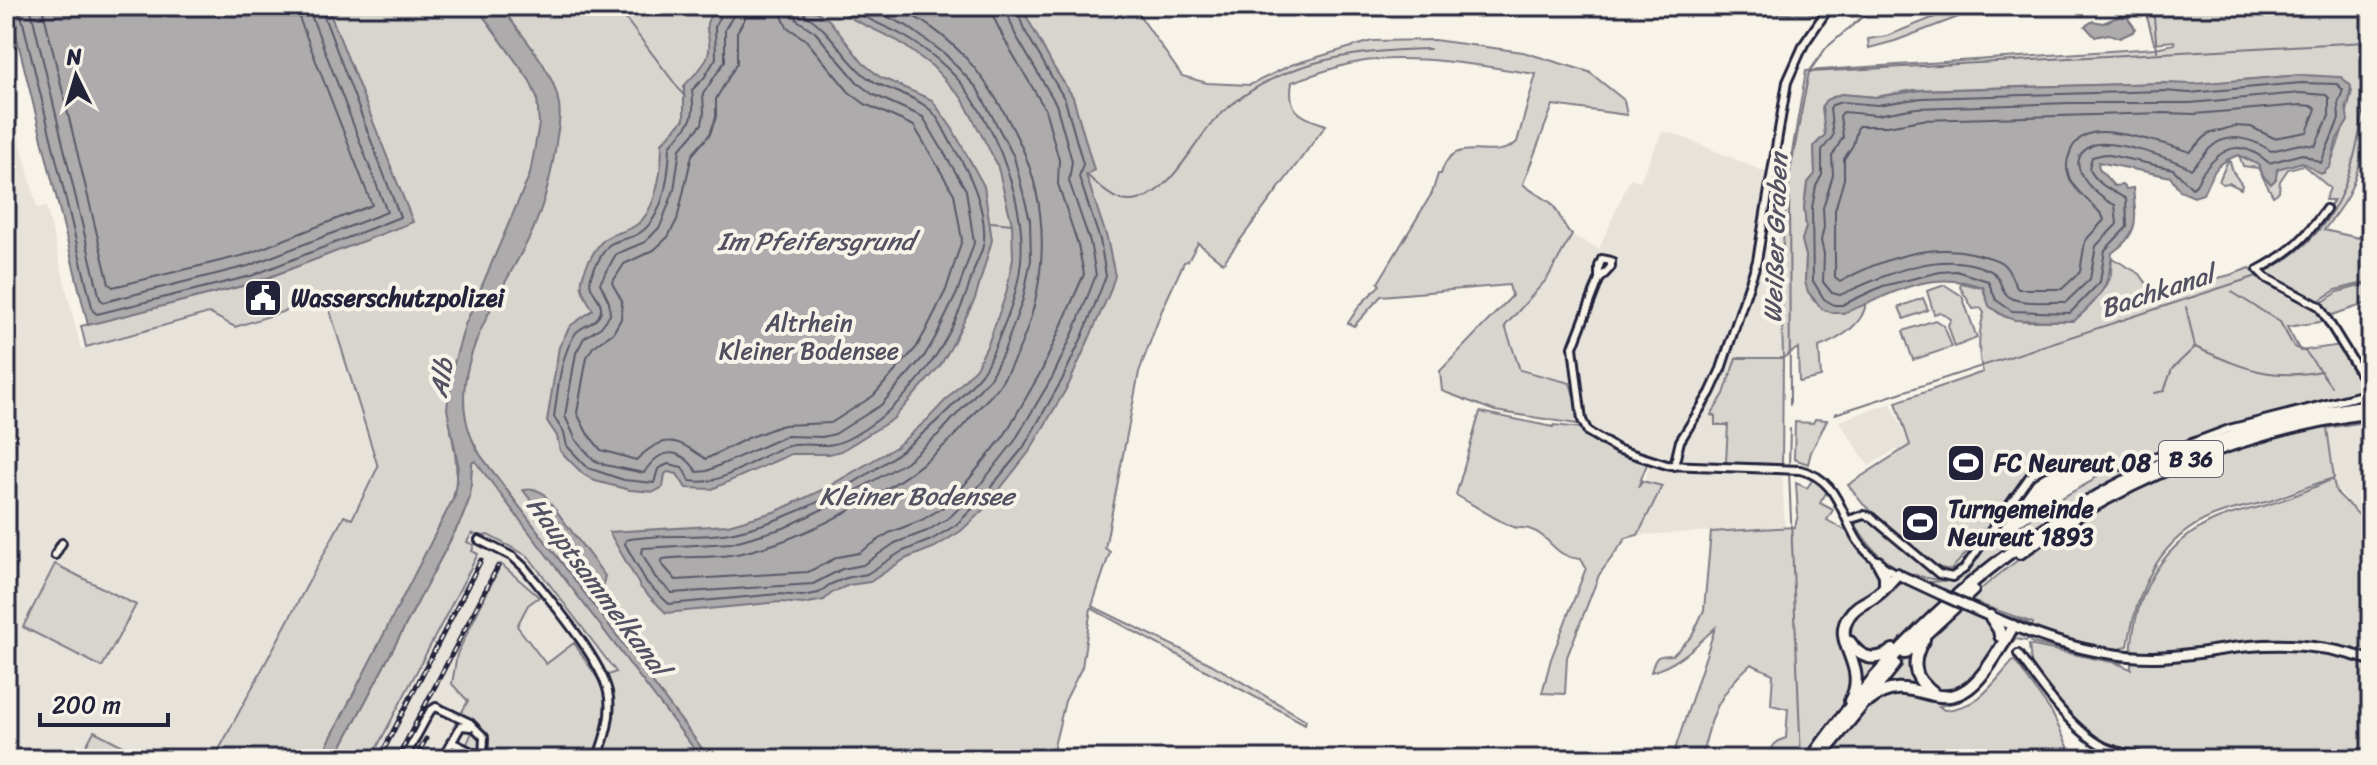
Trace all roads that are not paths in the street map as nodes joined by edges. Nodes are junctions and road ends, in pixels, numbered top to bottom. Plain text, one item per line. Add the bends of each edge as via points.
1 (1830, 6) edge
2 (2326, 209) dead end
3 (1599, 280) dead end
4 (2371, 405) edge
5 (2371, 412) edge
6 (1674, 466) junction
7 (1848, 520) junction
8 (479, 540) dead end
9 (62, 543) dead end
10 (55, 555) dead end
11 (1878, 562) junction
12 (1900, 576) junction
13 (1885, 587) junction
14 (1946, 614) junction
15 (1990, 616) junction
16 (2010, 625) junction
17 (2000, 636) junction
18 (1911, 637) junction
19 (2018, 654) dead end
20 (2371, 660) edge
21 (1845, 719) junction
22 (475, 727) junction
23 (451, 742) junction
24 (404, 759) edge
25 (442, 759) edge
26 (484, 759) edge
27 (597, 759) edge
28 (1811, 759) edge
29 (1820, 759) edge
30 (2148, 759) edge

1 - 6 street via 1787,82 1757,261 1714,386 1677,448
2 - 7 street via 2306,238 2261,274 2319,306 2365,381 2362,395 2242,425 2130,466 2042,468 2030,476 1964,569 1952,577 1939,574 1871,517
3 - 6 street via 1573,347 1583,425 1617,449
4 - 18 highway, B 36 via 2222,441 2112,488 2013,549
5 - 14 highway, B 36 via 2260,436 2140,482 2028,547
6 - 7 street via 1808,472 1827,483
7 - 11 street
8 - 27 street via 524,567 600,671 608,713
9 - 10 street
11 - 12 street
11 - 13 highway
12 - 13 highway, B 36
12 - 15 main road, bridge
12 - 18 highway via 1886,595 1854,616 1849,638 1858,653 1873,658
13 - 21 highway, B 36 via 1854,609 1845,623 1844,640 1857,681
14 - 17 highway, B 36 via 1915,657 1918,679 1932,691 1952,694 1966,687
14 - 21 highway, B 36
15 - 16 main road
15 - 17 highway
16 - 17 highway, B 36
16 - 20 main road via 2063,644 2126,655 2281,645 2326,648
16 - 21 highway via 1966,691 1943,697 1891,689
18 - 21 highway, B 36
19 - 30 street via 2060,707 2095,740
21 - 28 highway, B 36
21 - 29 highway, B 36
22 - 23 street via 461,726
22 - 24 street via 433,708
22 - 26 street via 484,737
23 - 25 street
23 - 26 street

